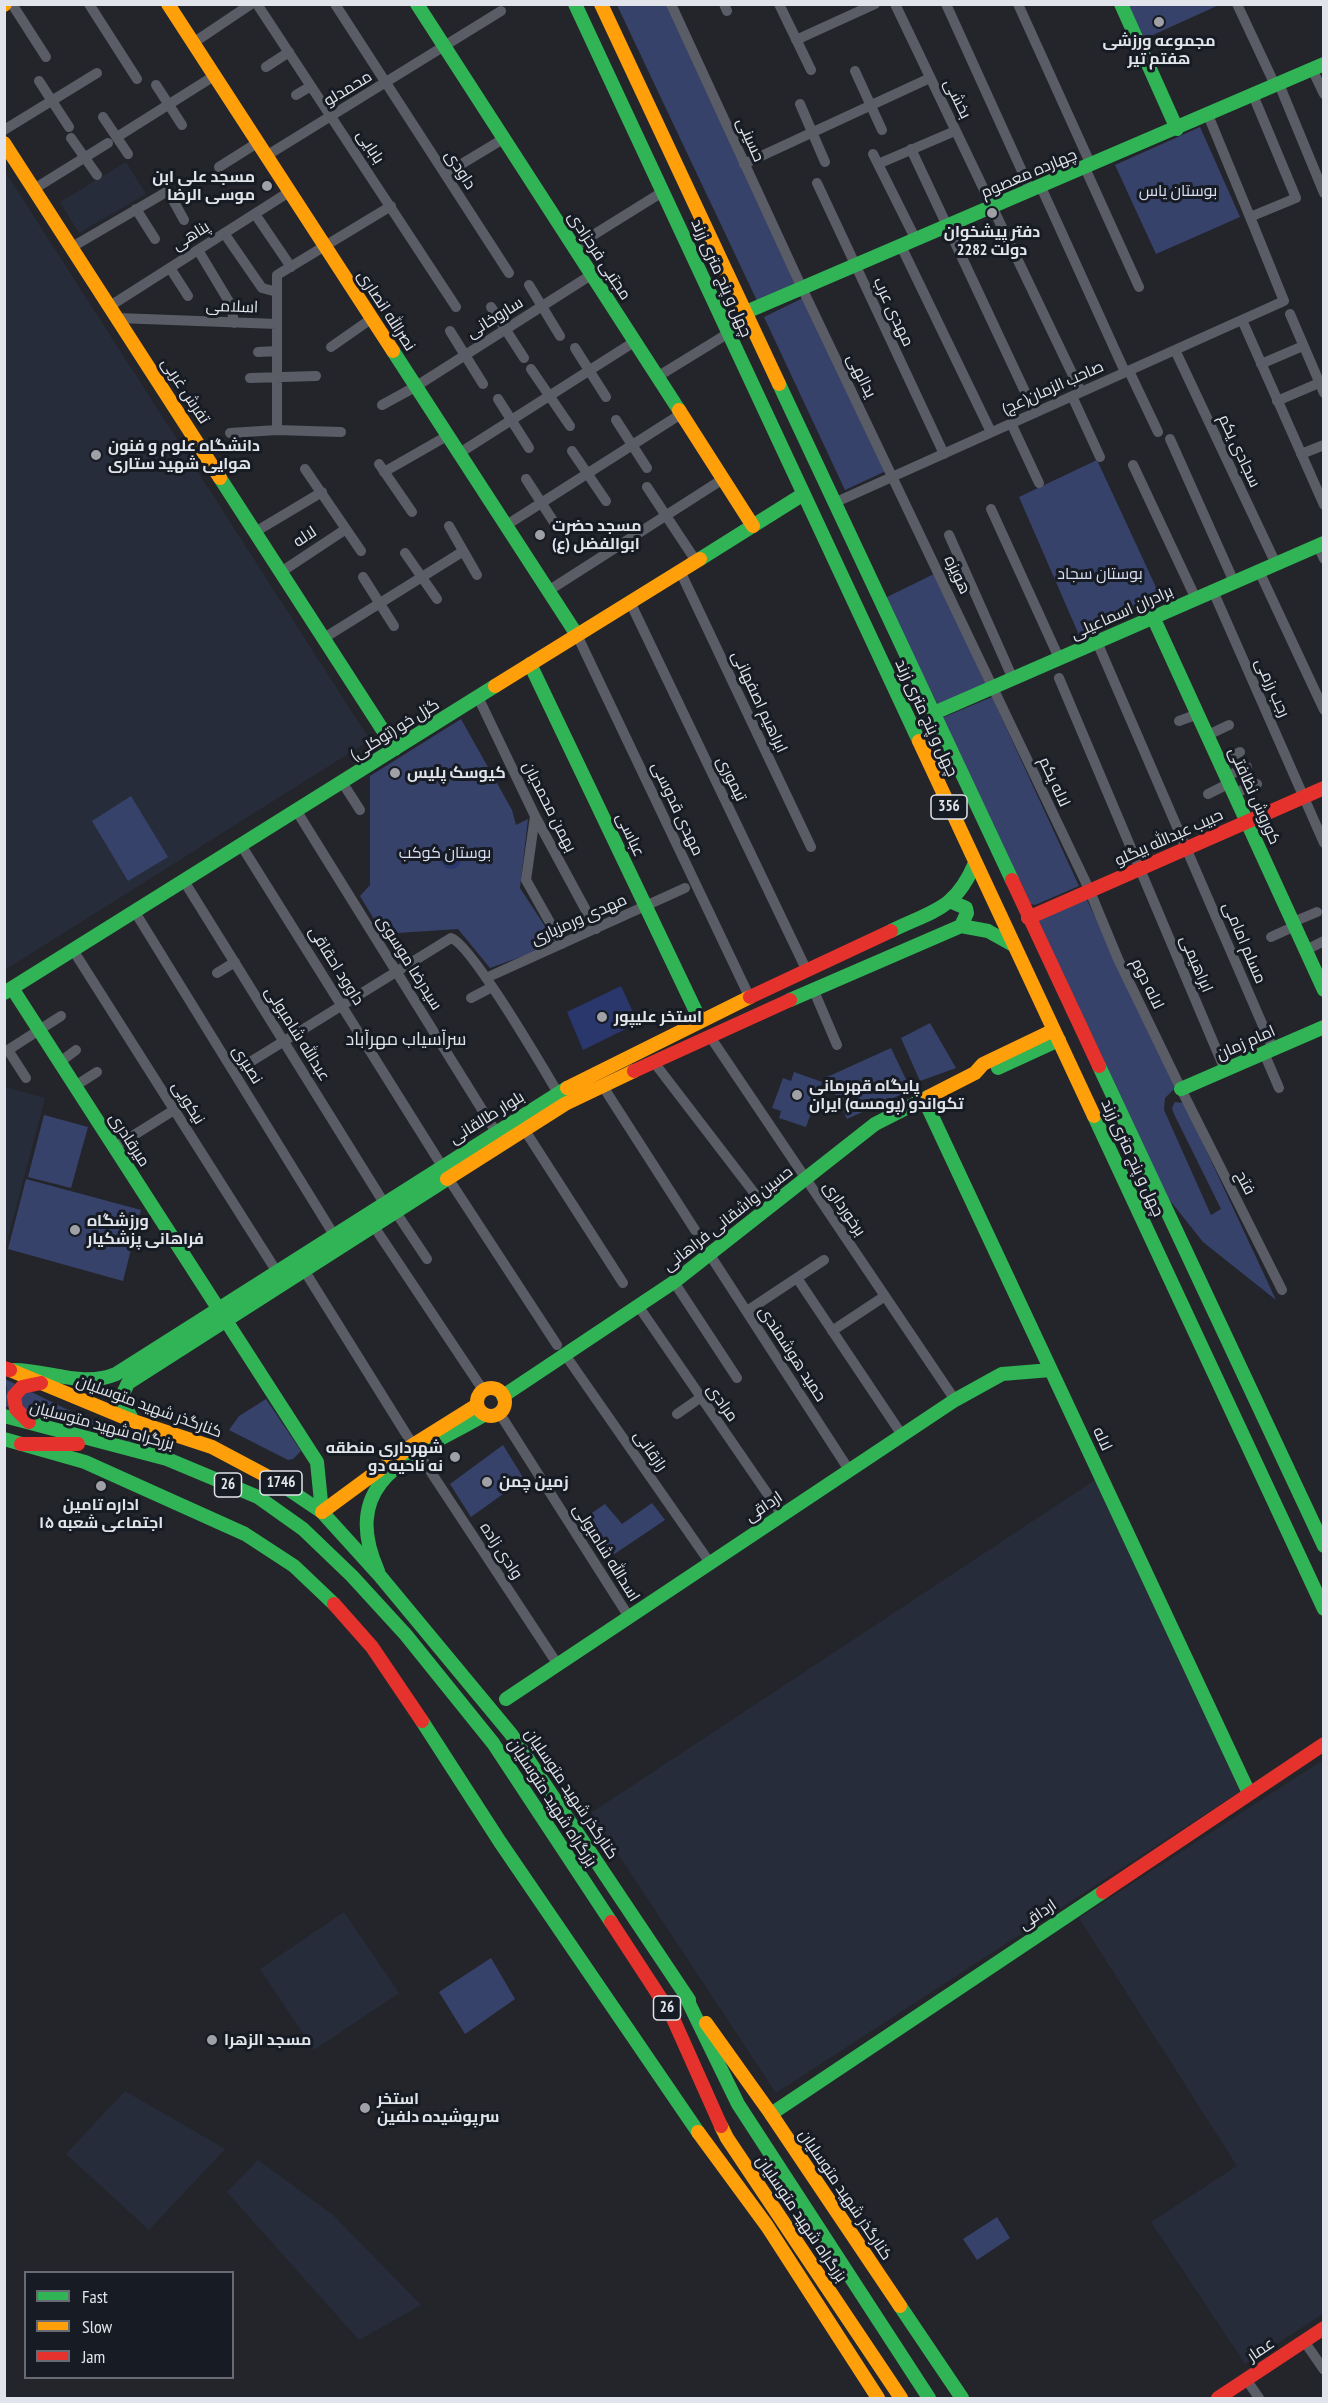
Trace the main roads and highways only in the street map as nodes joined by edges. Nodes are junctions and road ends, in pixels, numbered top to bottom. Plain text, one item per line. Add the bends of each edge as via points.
1 (168, 4) edge
2 (417, 4) edge
3 (575, 4) edge
4 (601, 4) edge
5 (1120, 4) edge
6 (1318, 67) edge
7 (1177, 129) junction
8 (4, 143) edge
9 (746, 312) junction
10 (802, 495) junction
11 (753, 526) junction
12 (1322, 549) edge
13 (1154, 617) junction
14 (577, 635) junction
15 (530, 664) junction
16 (934, 713) junction
17 (395, 749) junction
18 (1323, 788) edge
19 (1247, 821) junction
20 (975, 862) junction
21 (952, 902) junction
22 (1028, 918) junction
23 (961, 926) junction
24 (1013, 945) junction
25 (8, 990) edge
26 (1323, 990) edge
27 (700, 1020) junction
28 (1079, 1024) junction
29 (1323, 1027) edge
30 (1056, 1035) junction
31 (1181, 1089) road end
32 (1113, 1097) junction
33 (561, 1098) junction
34 (924, 1099) junction
35 (1088, 1102) junction
36 (445, 1172) junction
37 (389, 1207) junction
38 (222, 1315) junction
39 (7, 1369) edge
40 (1051, 1370) junction
41 (41, 1383) junction
42 (503, 1396) junction
43 (480, 1410) junction
44 (4, 1416) edge
45 (133, 1421) junction
46 (32, 1424) junction
47 (4, 1439) edge
48 (21, 1444) junction
49 (112, 1445) junction
50 (416, 1450) junction
51 (322, 1512) junction
52 (1323, 1546) edge
53 (380, 1576) junction
54 (1323, 1609) edge
55 (506, 1699) dead end
56 (1323, 1744) edge
57 (1249, 1793) junction
58 (683, 1992) junction
59 (771, 2114) junction
60 (734, 2149) junction
61 (767, 2226) junction
62 (1323, 2328) edge
63 (878, 2398) edge
64 (902, 2398) edge
65 (929, 2398) edge
66 (962, 2398) edge
67 (1218, 2398) edge

1 - 14 main road, نصرالله انصاری
2 - 11 main road, مجتبی فرحزادی
3 - 10 main road, چهل و پنج متری زرند / 356
4 - 9 main road, چهل و پنج متری زرند / 356
5 - 7 main road
6 - 7 main road, چهارده معصوم
7 - 9 main road, چهارده معصوم
8 - 17 main road, تفرش غربی
9 - 16 main road, چهل و پنج متری زرند / 356
10 - 11 main road, گزل خو (توکلی)
10 - 20 main road, چهل و پنج متری زرند / 356
11 - 14 main road, گزل خو (توکلی)
12 - 13 main road, برادران اسماعیلی via 1276,564
13 - 16 main road, برادران اسماعیلی
13 - 19 main road, کوروش نظافتی
14 - 15 main road, گزل خو (توکلی)
15 - 17 main road, گزل خو (توکلی)
15 - 27 main road, عباسی
16 - 22 main road, چهل و پنج متری زرند / 356
17 - 25 main road, گزل خو (توکلی)
18 - 19 main road, حبیب عبدالله بیگلو
19 - 22 main road, حبیب عبدالله بیگلو
19 - 26 main road, کوروش نظافتی
20 - 21 main road via 966,884
20 - 24 main road, چهل و پنج متری زرند / 356
21 - 23 main road via 966,908 966,920
21 - 27 main road, بلوار طالقانی
22 - 28 main road, چهل و پنج متری زرند / 356
23 - 24 main road via 976,926
23 - 33 main road, بلوار طالقانی via 602,1085
24 - 30 main road, چهل و پنج متری زرند / 356
25 - 38 main road, میرقادری via 40,1030
27 - 33 main road, بلوار طالقانی
28 - 30 main road, حسین واشقانی فراهانی
28 - 32 main road, چهل و پنج متری زرند / 356
29 - 31 main road, امام زمان
30 - 34 main road, حسین واشقانی فراهانی via 982,1064 975,1073
30 - 35 main road, چهل و پنج متری زرند / 356
32 - 35 main road via 1101,1081 1092,1077 1085,1086
32 - 52 main road, چهل و پنج متری زرند / 356
33 - 36 main road, بلوار طالقانی via 496,1132
33 - 36 main road, بلوار طالقانی via 524,1129
34 - 40 main road, لاله
34 - 42 main road, حسین واشقانی فراهانی via 875,1124 674,1282
35 - 54 main road, چهل و پنج متری زرند / 356
36 - 37 main road, بلوار طالقانی
37 - 38 main road, بلوار طالقانی via 334,1235 277,1272
37 - 38 main road, بلوار طالقانی via 373,1225 304,1270
38 - 39 main road, بلوار طالقانی via 100,1380
38 - 45 main road, بلوار طالقانی via 125,1386 121,1402
38 - 51 main road, میرقادری via 317,1462
39 - 41 main road, کنارگذر شهید متوسلیان / 1746
40 - 55 main road, ارداقی via 1002,1374 955,1400
40 - 57 main road, لاله
41 - 45 main road, کنارگذر شهید متوسلیان / 1746
41 - 46 main road via 27,1383 14,1395 18,1414
42 - 43 main road via 505,1405 500,1414 492,1417
42 - 43 main road via 494,1388 483,1390 477,1397
43 - 50 main road
44 - 46 main road, بزرگراه شهید متوسلیان / 26
45 - 51 main road, کنارگذر شهید متوسلیان / 1746 via 212,1447 291,1489
46 - 49 main road, بزرگراه شهید متوسلیان / 26
47 - 48 main road
48 - 49 main road
48 - 61 main road via 85,1462 245,1534 294,1566 334,1604 399,1685 513,1862
49 - 60 main road, بزرگراه شهید متوسلیان / 26 via 167,1459 258,1497 303,1529 406,1635 493,1743 671,2014
50 - 51 main road
50 - 53 main road via 381,1481 368,1511 367,1545
51 - 53 main road, کنارگذر شهید متوسلیان / 1746
53 - 58 main road, کنارگذر شهید متوسلیان / 1746 via 511,1734
56 - 57 main road, ارداقی
57 - 59 main road, ارداقی
58 - 59 main road, کنارگذر شهید متوسلیان
58 - 65 main road, بزرگراه شهید متوسلیان / 26 via 738,2104
59 - 66 main road, کنارگذر شهید متوسلیان
60 - 61 main road
60 - 64 main road, بزرگراه شهید متوسلیان / 26
61 - 63 main road
62 - 67 main road, عمار

